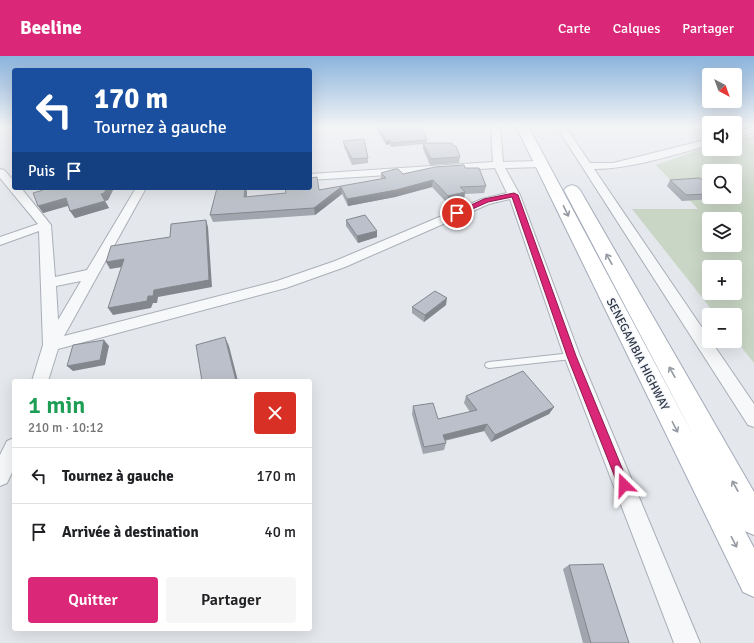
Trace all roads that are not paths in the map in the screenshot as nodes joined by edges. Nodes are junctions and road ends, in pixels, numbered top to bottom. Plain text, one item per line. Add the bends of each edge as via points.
1 (497, 153) edge
2 (536, 153) edge
3 (550, 153) edge
4 (578, 153) edge
5 (666, 153) edge
6 (542, 164) junction
7 (498, 165) junction
8 (586, 166) junction
9 (312, 177) edge
10 (18, 190) edge
11 (140, 190) edge
12 (514, 195) junction
13 (45, 226) junction
14 (0, 242) edge
15 (91, 274) junction
16 (49, 283) junction
17 (51, 345) junction
18 (572, 356) junction
19 (489, 365) dead end
20 (41, 379) edge
21 (754, 419) edge
22 (12, 450) edge
23 (0, 476) edge
24 (754, 520) edge
25 (754, 581) edge
26 (687, 643) edge

1 - 7 street
2 - 6 main road, SENEGAMBIA HIGHWAY
24 -> 3 main road, SENEGAMBIA HIGHWAY
4 - 8 street
5 - 8 street via 613,166
6 - 7 street
6 -> 25 main road, SENEGAMBIA HIGHWAY
7 - 9 street
7 - 12 street
8 - 21 street
10 - 13 street
11 - 15 street
12 - 17 street via 486,201 340,264 281,285
12 - 18 street
13 - 14 street
13 - 16 street
15 - 16 street
15 - 17 street
16 - 17 street
17 - 20 street
18 - 19 lane
18 - 26 street
22 - 23 street

